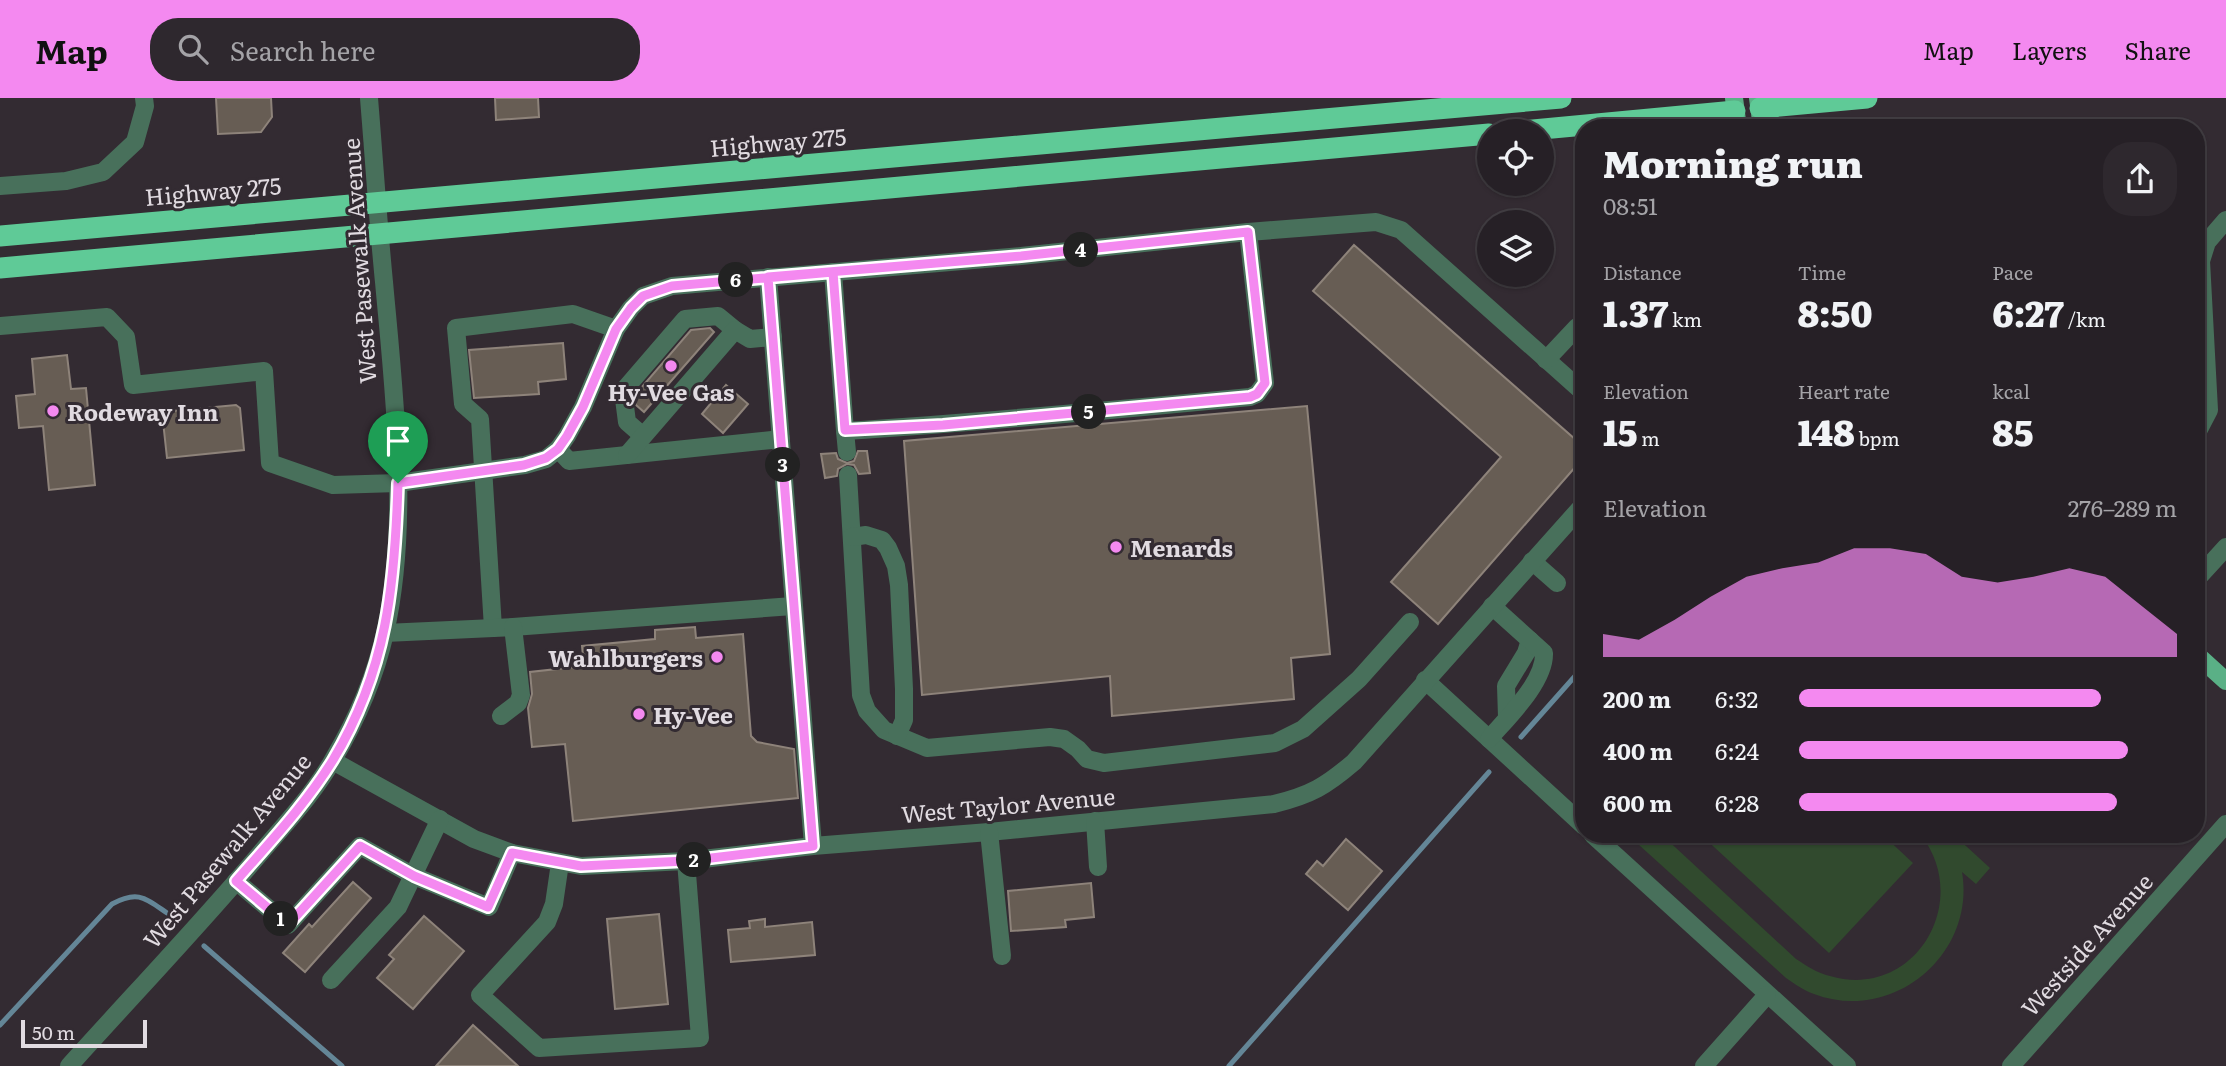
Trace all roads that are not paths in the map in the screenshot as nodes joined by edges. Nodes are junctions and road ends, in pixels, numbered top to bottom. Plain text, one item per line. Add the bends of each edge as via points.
1 (144, 98) edge
2 (369, 98) edge
3 (1561, 98) edge
4 (1867, 98) edge
5 (1760, 111) edge
6 (1736, 112) edge
7 (1657, 119) edge
8 (1575, 126) edge
9 (1554, 128) edge
10 (1477, 135) edge
11 (0, 186) edge
12 (378, 202) junction
13 (2226, 220) edge
14 (1248, 232) junction
15 (380, 234) junction
16 (0, 236) edge
17 (2205, 247) edge
18 (0, 268) edge
19 (833, 272) junction
20 (768, 277) junction
21 (0, 326) edge
22 (616, 329) junction
23 (1575, 329) edge
24 (735, 330) junction
25 (773, 337) junction
26 (2205, 344) edge
27 (1546, 360) junction
28 (1575, 385) edge
29 (2205, 418) edge
30 (845, 430) junction
31 (643, 436) junction
32 (781, 439) junction
33 (558, 449) junction
34 (847, 452) dead end
35 (627, 455) junction
36 (482, 471) junction
37 (848, 475) dead end
38 (398, 483) junction
39 (1575, 514) edge
40 (852, 537) junction
41 (2226, 547) edge
42 (1532, 561) junction
43 (2205, 570) edge
44 (1556, 583) dead end
45 (793, 606) junction
46 (1492, 606) junction
47 (1409, 622) dead end
48 (513, 627) junction
49 (493, 628) junction
50 (385, 633) junction
51 (2205, 661) edge
52 (2225, 677) edge
53 (1424, 680) junction
54 (501, 716) dead end
55 (897, 736) junction
56 (1489, 739) junction
57 (333, 761) junction
58 (1575, 818) edge
59 (440, 819) junction
60 (1095, 821) junction
61 (2226, 824) edge
62 (989, 832) junction
63 (1602, 843) edge
64 (813, 846) junction
65 (512, 853) junction
66 (686, 861) junction
67 (560, 863) junction
68 (1098, 867) dead end
69 (414, 876) junction
70 (236, 881) junction
71 (1002, 956) dead end
72 (331, 980) dead end
73 (1767, 995) junction
74 (69, 1066) edge
75 (1704, 1066) edge
76 (1847, 1066) edge
77 (2011, 1066) edge

1 - 11 street via 135,142 103,172 66,181
2 - 12 street, West Pasewalk Avenue
3 - 12 highway, Highway 275
4 - 5 highway
5 - 6 main road
6 - 7 highway
8 - 9 highway
10 - 15 highway
12 - 15 street, West Pasewalk Avenue
12 - 16 highway, Highway 275
13 - 17 street
14 - 19 street
14 - 27 street via 1376,222 1401,229
14 - 30 street via 1265,376 1257,394 943,425
15 - 18 highway
15 - 38 street, West Pasewalk Avenue
19 - 20 street
19 - 30 street
20 - 22 street via 672,286 643,296
20 - 25 street
21 - 38 street via 107,317 126,337 133,385 264,371 270,463 333,485
22 - 33 street via 583,407
22 - 36 street via 573,314 456,328 463,404 480,419
23 - 27 street
24 - 25 street via 750,339
24 - 31 street
24 - 31 street via 718,316 685,318 623,391 627,422
25 - 32 street
26 - 29 street via 2209,410
27 - 28 street
30 - 34 street
31 - 35 street
32 - 35 street
32 - 45 street
33 - 35 street via 569,461
33 - 36 street via 524,465
36 - 38 street
36 - 49 street
37 - 40 street
38 - 50 street, West Pasewalk Avenue
39 - 42 street, West Taylor Avenue
40 - 55 street via 862,695 867,711 884,730
40 - 55 street via 882,540 896,566 904,699 904,720
41 - 43 street
42 - 44 street
42 - 46 street, West Taylor Avenue
45 - 48 street
45 - 64 street
46 - 53 street, West Taylor Avenue
46 - 56 street via 1544,653 1545,662 1524,698
47 - 55 street via 1359,680 1303,729 1275,743 1104,762 1087,759 1064,739 1050,737 927,748
48 - 49 street
48 - 54 street via 521,695 518,704
49 - 50 street
50 - 57 street, West Pasewalk Avenue via 367,692
51 - 52 main road
53 - 56 street
53 - 60 street, West Taylor Avenue via 1354,762 1329,784 1303,797 1274,804
56 - 58 street
57 - 59 street, West Taylor Avenue
57 - 70 street, West Pasewalk Avenue
59 - 65 street, West Taylor Avenue via 474,839
59 - 69 street
60 - 62 street, West Taylor Avenue
60 - 68 street
61 - 77 street, Westside Avenue
62 - 64 street, West Taylor Avenue
62 - 71 street
63 - 73 street
64 - 66 street, West Taylor Avenue
65 - 67 street, West Taylor Avenue
65 - 69 street via 488,907
66 - 67 street, West Taylor Avenue
66 - 67 street via 701,1038 539,1048 480,995 547,922
69 - 70 street via 360,846 288,925
69 - 72 street via 398,907
70 - 74 street, West Pasewalk Avenue
73 - 75 street
73 - 76 street

